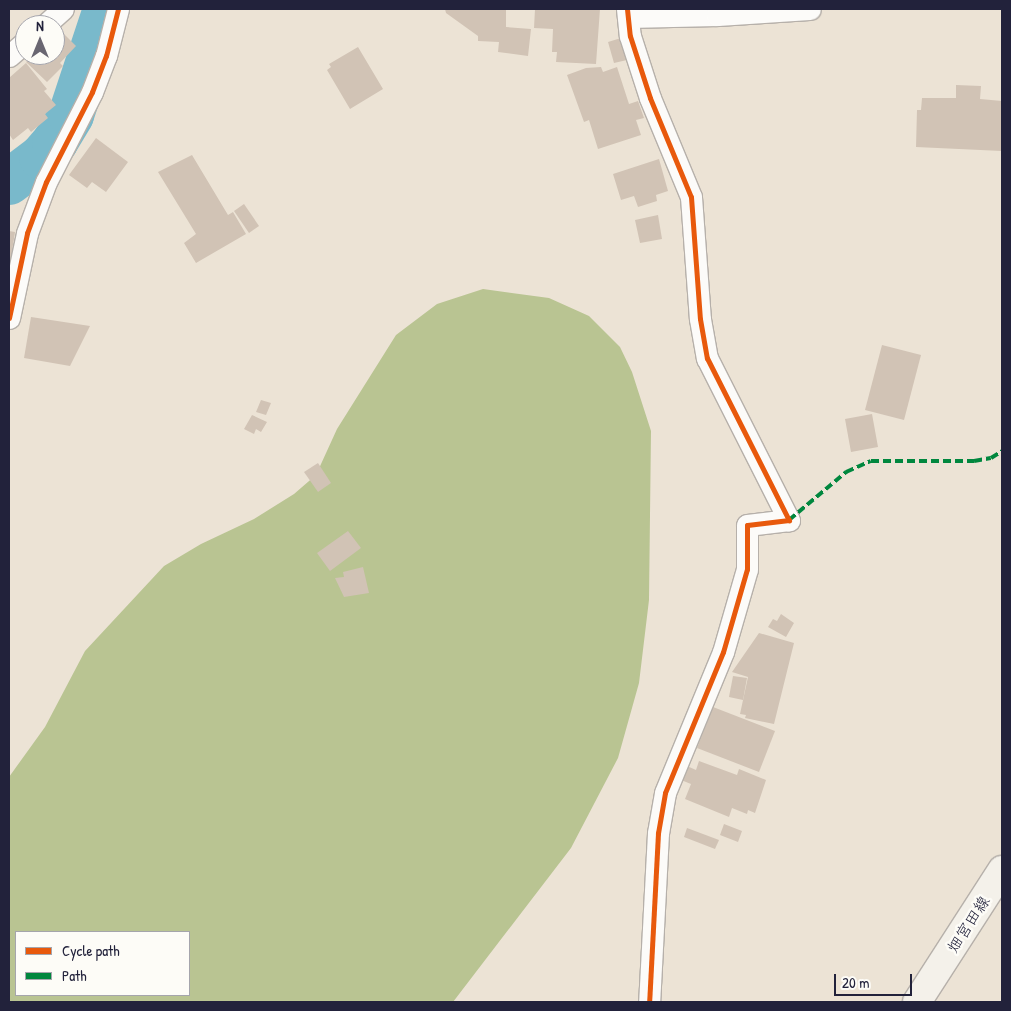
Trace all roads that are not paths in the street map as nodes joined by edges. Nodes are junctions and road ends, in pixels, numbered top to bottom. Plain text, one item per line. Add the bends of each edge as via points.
1 (118, 9) edge
2 (810, 9) edge
3 (628, 13) edge
4 (9, 318) edge
5 (1002, 870) edge
6 (649, 1002) edge
7 (918, 1002) edge

1 - 4 street via 106,56 92,92 46,182 28,233
2 - 3 street via 717,15
3 - 6 street via 630,36 650,98 691,197 700,320 707,358 789,520 747,524 747,569 723,652 665,793 658,833
5 - 7 main road, 畑宮田線

